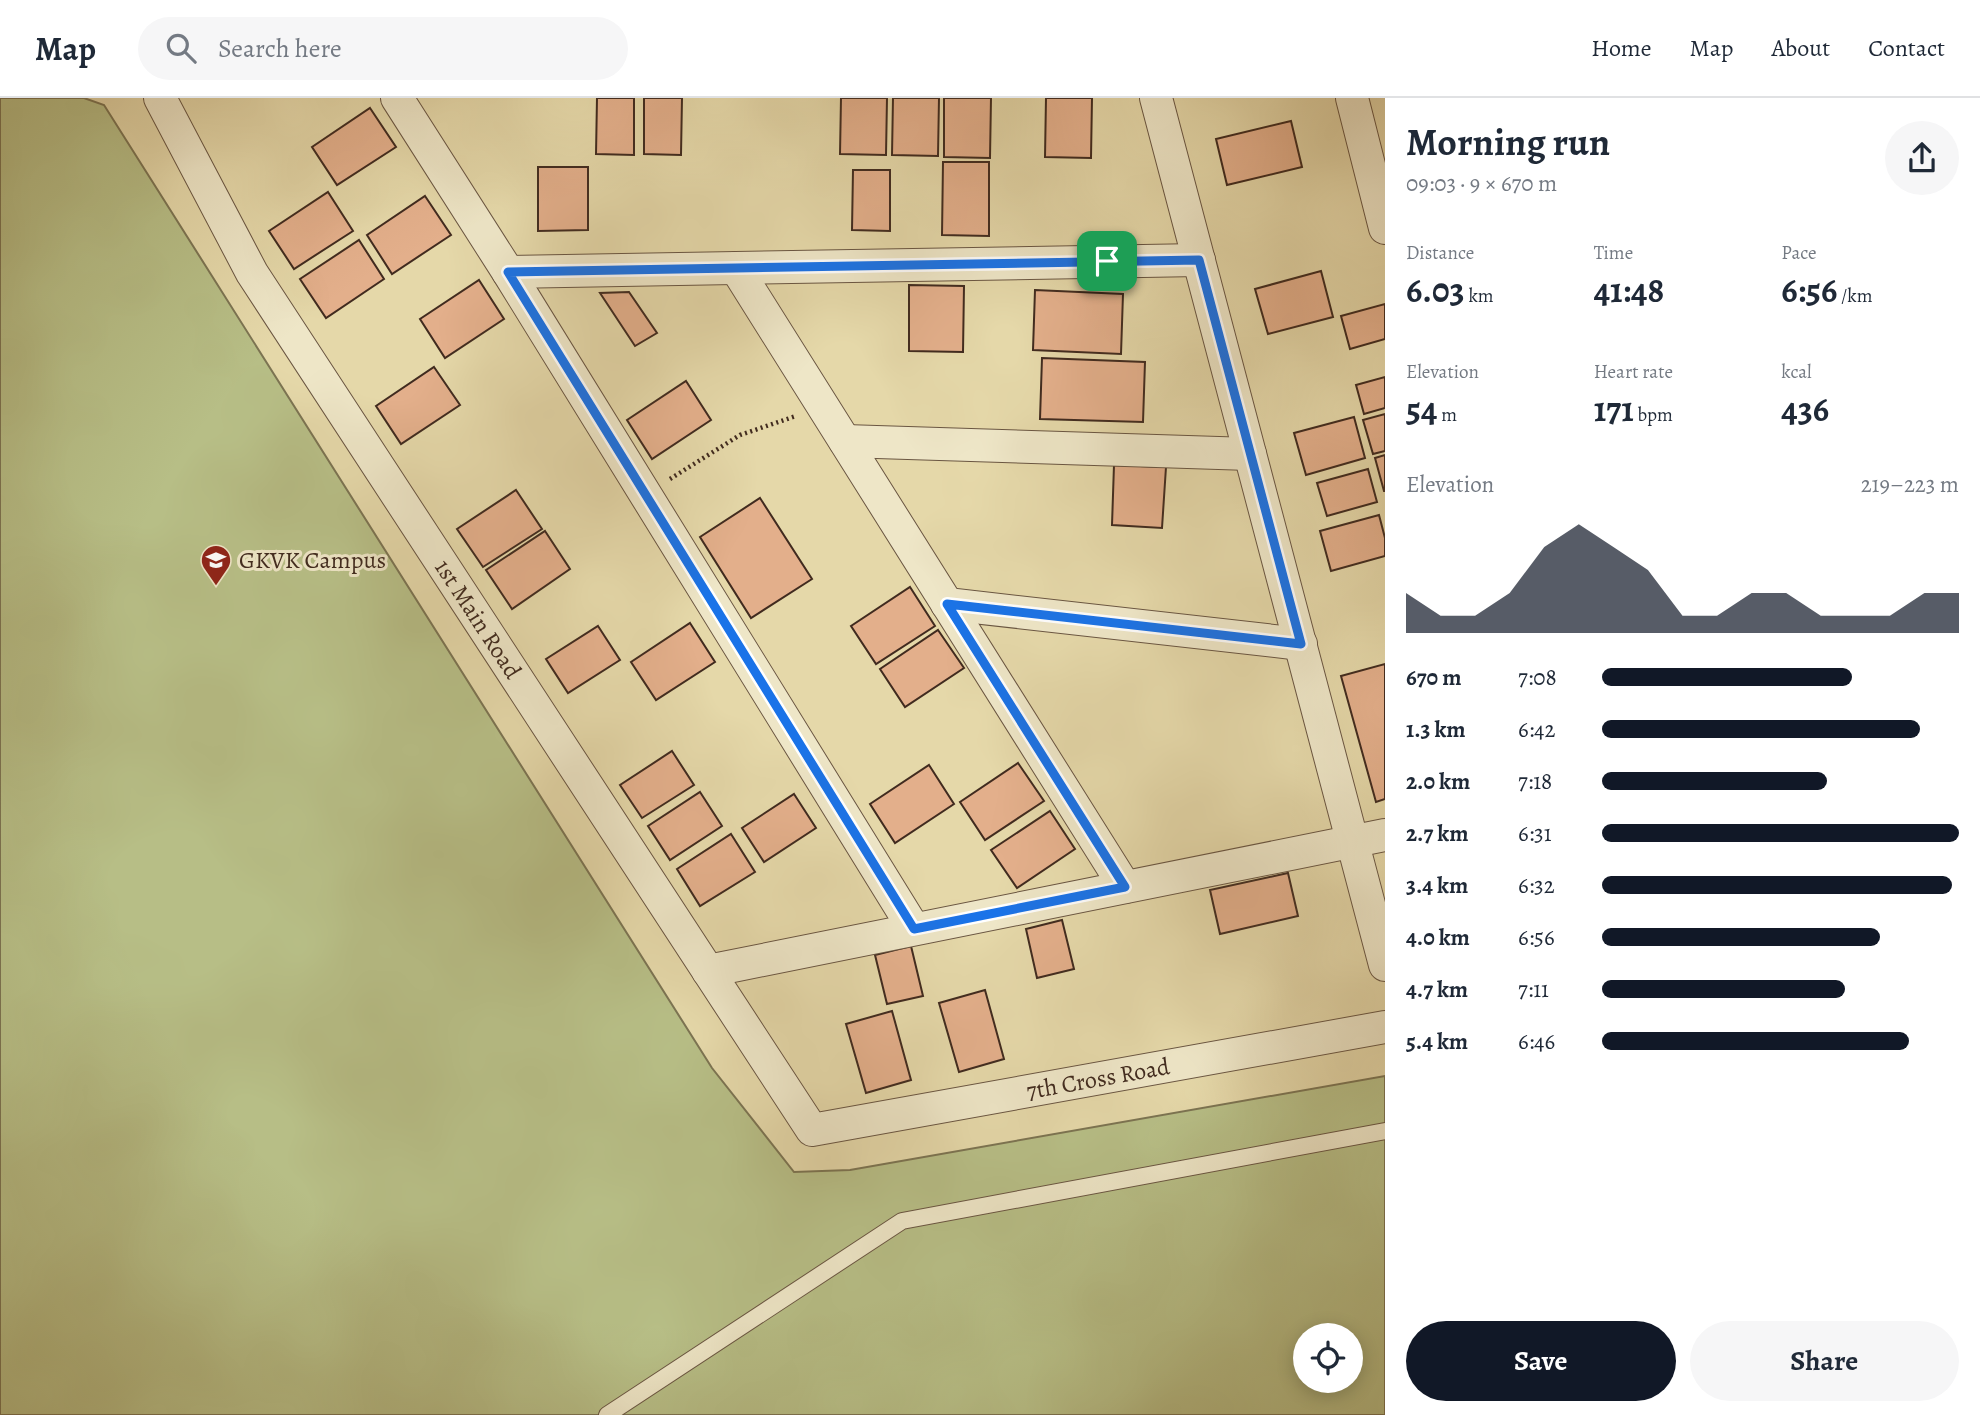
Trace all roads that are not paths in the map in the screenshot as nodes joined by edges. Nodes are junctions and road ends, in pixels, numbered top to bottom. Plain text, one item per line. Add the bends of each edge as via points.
1 (160, 98) edge
2 (397, 98) edge
3 (1156, 98) edge
4 (1352, 98) edge
5 (1385, 228) edge
6 (1199, 260) junction
7 (736, 268) junction
8 (508, 272) junction
9 (845, 442) junction
10 (1250, 454) junction
11 (947, 604) junction
12 (1301, 644) junction
13 (1385, 835) edge
14 (1352, 841) junction
15 (1125, 887) junction
16 (914, 929) junction
17 (1385, 965) edge
18 (708, 971) junction
19 (1385, 1027) edge
20 (811, 1130) joint
21 (1385, 1130) edge
22 (607, 1415) edge

1 - 18 street, 1st Main Road via 252,272
2 - 8 street
3 - 6 street
4 - 5 street
6 - 7 street
6 - 10 street
7 - 8 street
7 - 9 street
8 - 16 street
9 - 10 street
9 - 11 street
10 - 12 street
11 - 12 street
11 - 15 street
12 - 14 street
13 - 14 street
14 - 15 street
14 - 17 street
15 - 16 street
16 - 18 street
18 - 20 street, 1st Main Road
19 - 20 street, 7th Cross Road
21 - 22 lane via 902,1221

